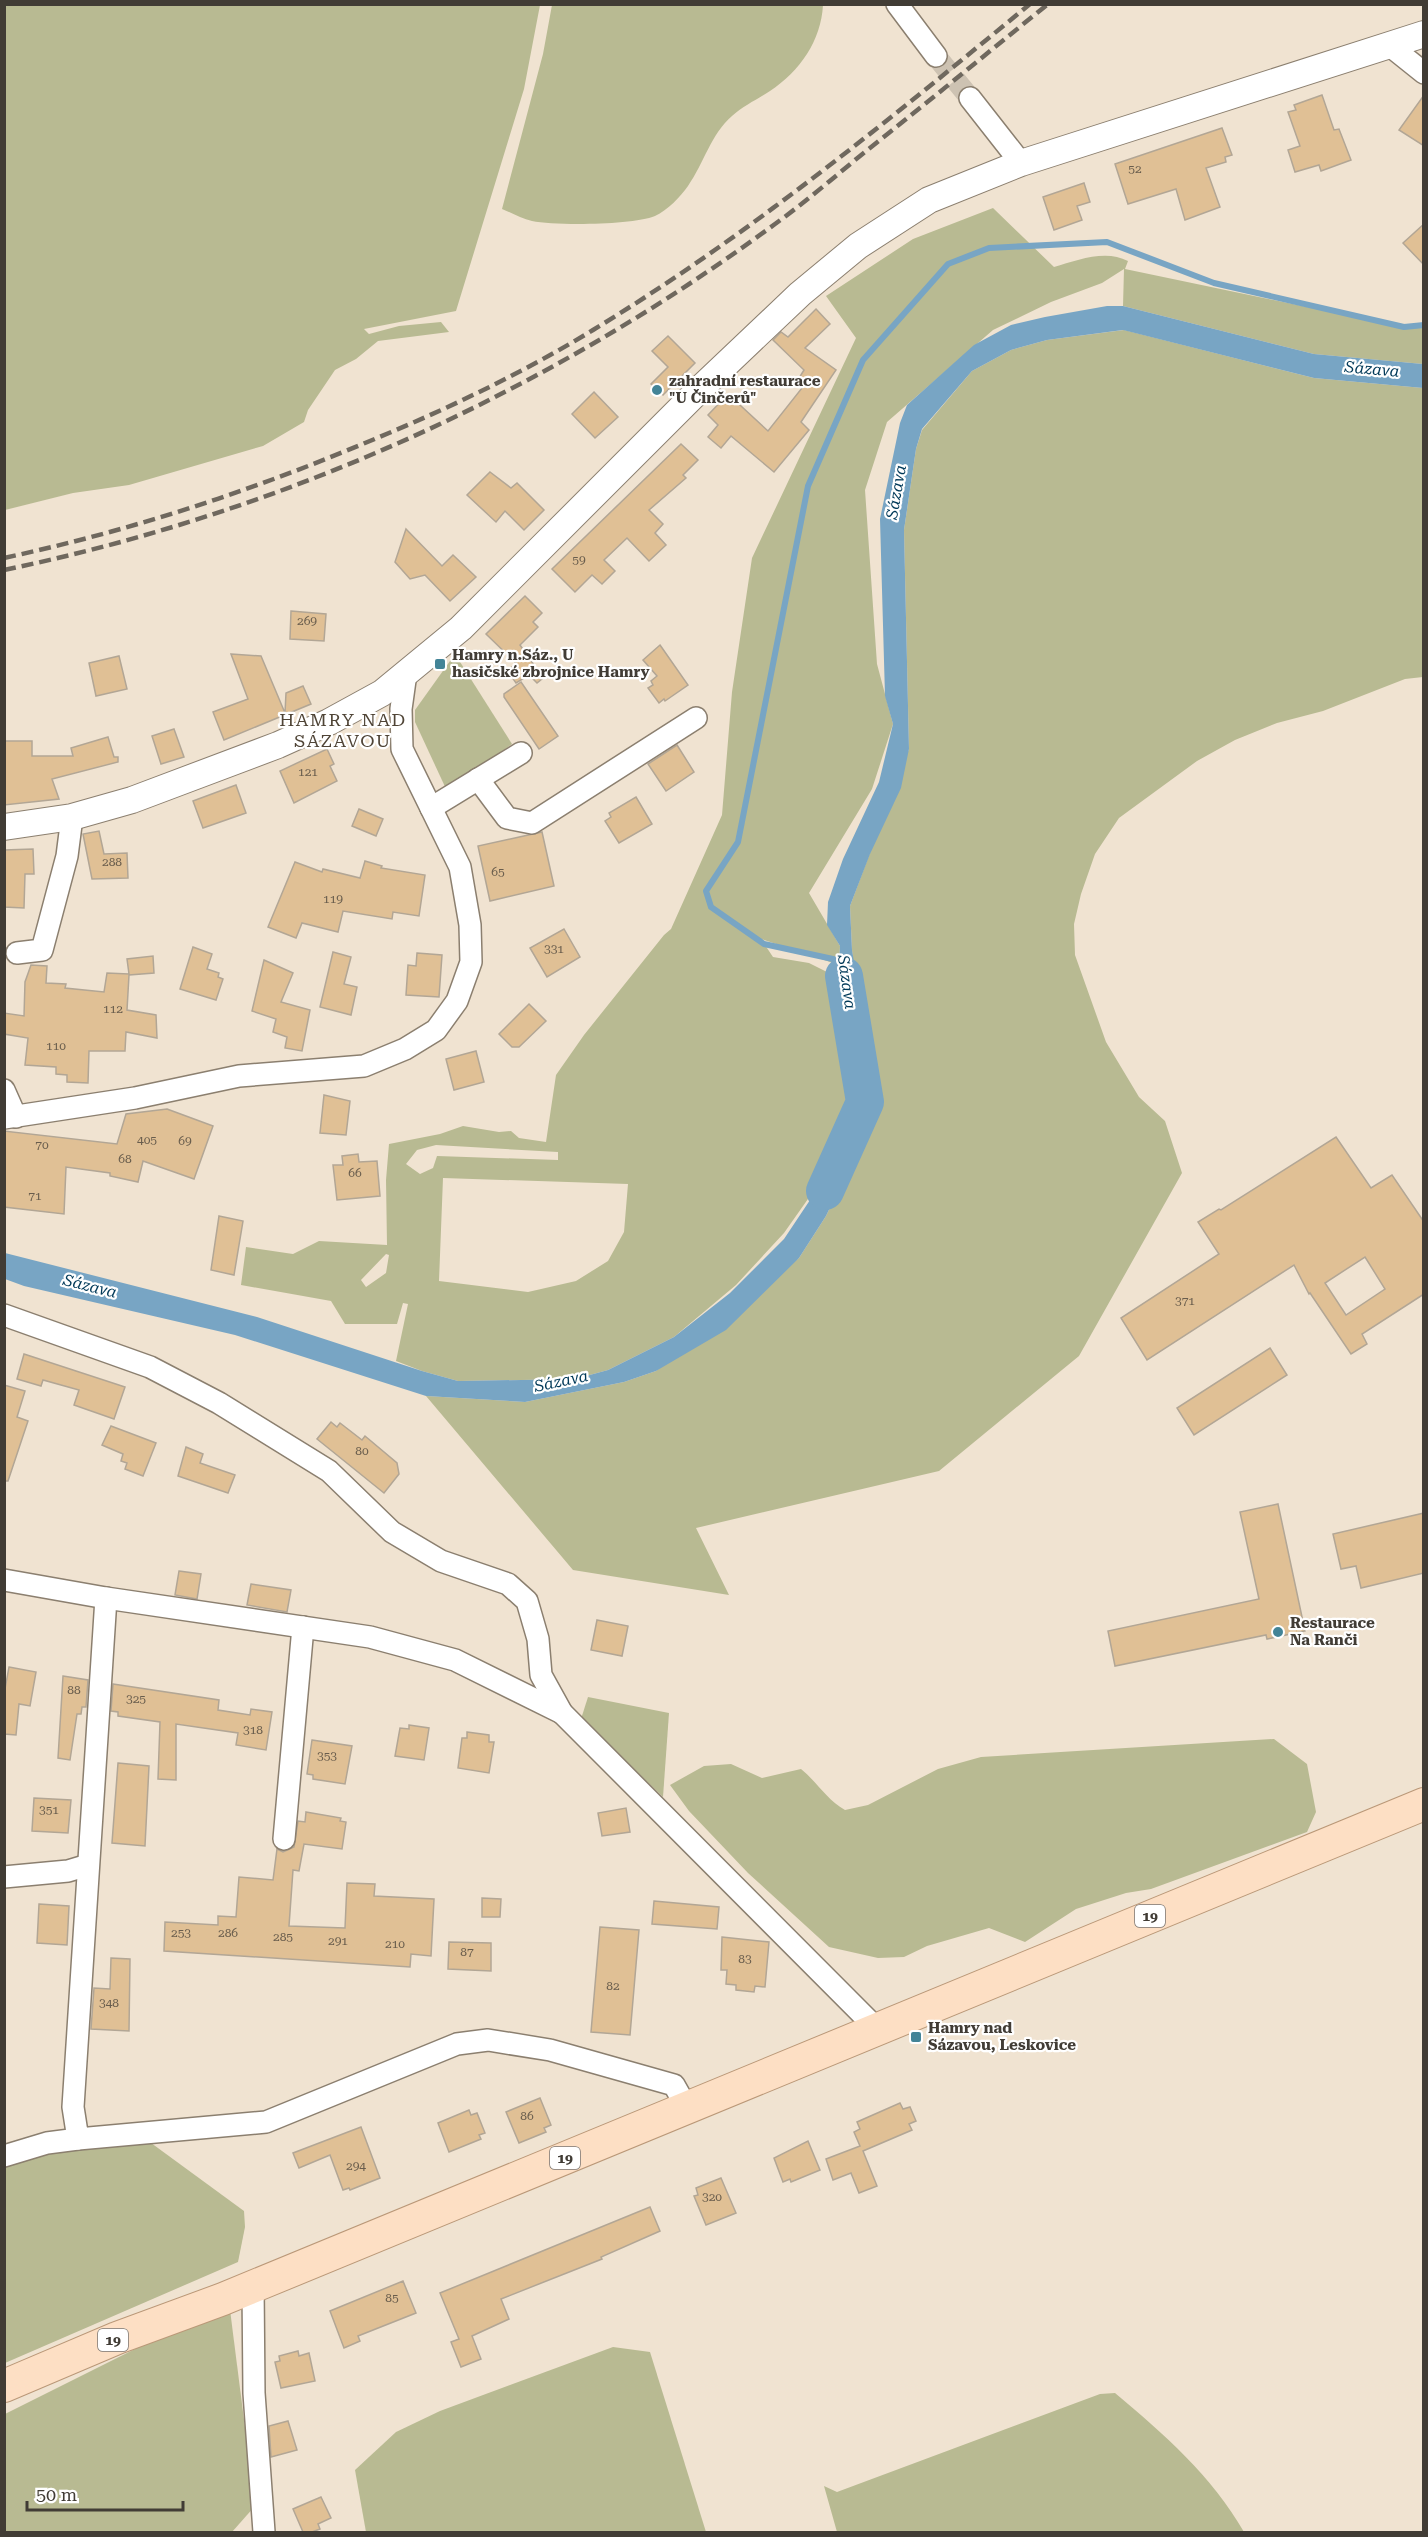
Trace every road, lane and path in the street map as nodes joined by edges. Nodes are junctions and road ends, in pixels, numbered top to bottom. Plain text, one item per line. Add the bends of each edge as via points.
1 (897, 4) edge
2 (1424, 34) edge
3 (1389, 45) junction
4 (936, 56) tunnel mouth
5 (1424, 73) edge
6 (970, 98) tunnel mouth
7 (1021, 163) junction
8 (406, 673) junction
9 (696, 718) dead end
10 (521, 753) dead end
11 (478, 779) junction
12 (431, 808) junction
13 (72, 817) junction
14 (4, 827) edge
15 (17, 953) dead end
16 (4, 1090) edge
17 (10, 1117) edge
18 (4, 1315) edge
19 (4, 1580) edge
20 (106, 1598) junction
21 (303, 1627) junction
22 (562, 1713) junction
23 (1424, 1804) edge
24 (284, 1839) dead end
25 (88, 1865) junction
26 (4, 1876) edge
27 (877, 2029) junction
28 (687, 2108) junction
29 (78, 2139) junction
30 (4, 2157) edge
31 (253, 2286) junction
32 (4, 2386) edge
33 (264, 2532) edge

1 - 4 street
2 - 3 street
3 - 5 street
3 - 7 street
6 - 7 street
7 - 8 street via 929,200 858,246 800,294 461,628
8 - 12 street via 401,709 402,749
8 - 13 street via 382,693 278,746 132,800
9 - 11 street via 532,823 507,818
10 - 11 street
11 - 12 street
12 - 17 street via 460,867 470,925 471,962 457,1001 436,1030 405,1049 364,1066 239,1076 135,1098
13 - 14 street
13 - 15 street via 67,856 42,950
16 - 17 street
18 - 22 street via 150,1366 329,1471 392,1532 441,1561 508,1584 527,1601 538,1639 541,1676
19 - 20 street
20 - 21 street
20 - 25 street
21 - 22 street via 369,1637 455,1660
21 - 24 street
22 - 27 street
23 - 27 main road, 19
25 - 26 street via 68,1871
25 - 29 street via 73,2107
27 - 28 main road, 19
28 - 29 street via 674,2085 550,2050 488,2040 458,2044 266,2122
28 - 31 main road, 19
29 - 30 street via 47,2143
31 - 32 main road, 19
31 - 33 street via 254,2393

